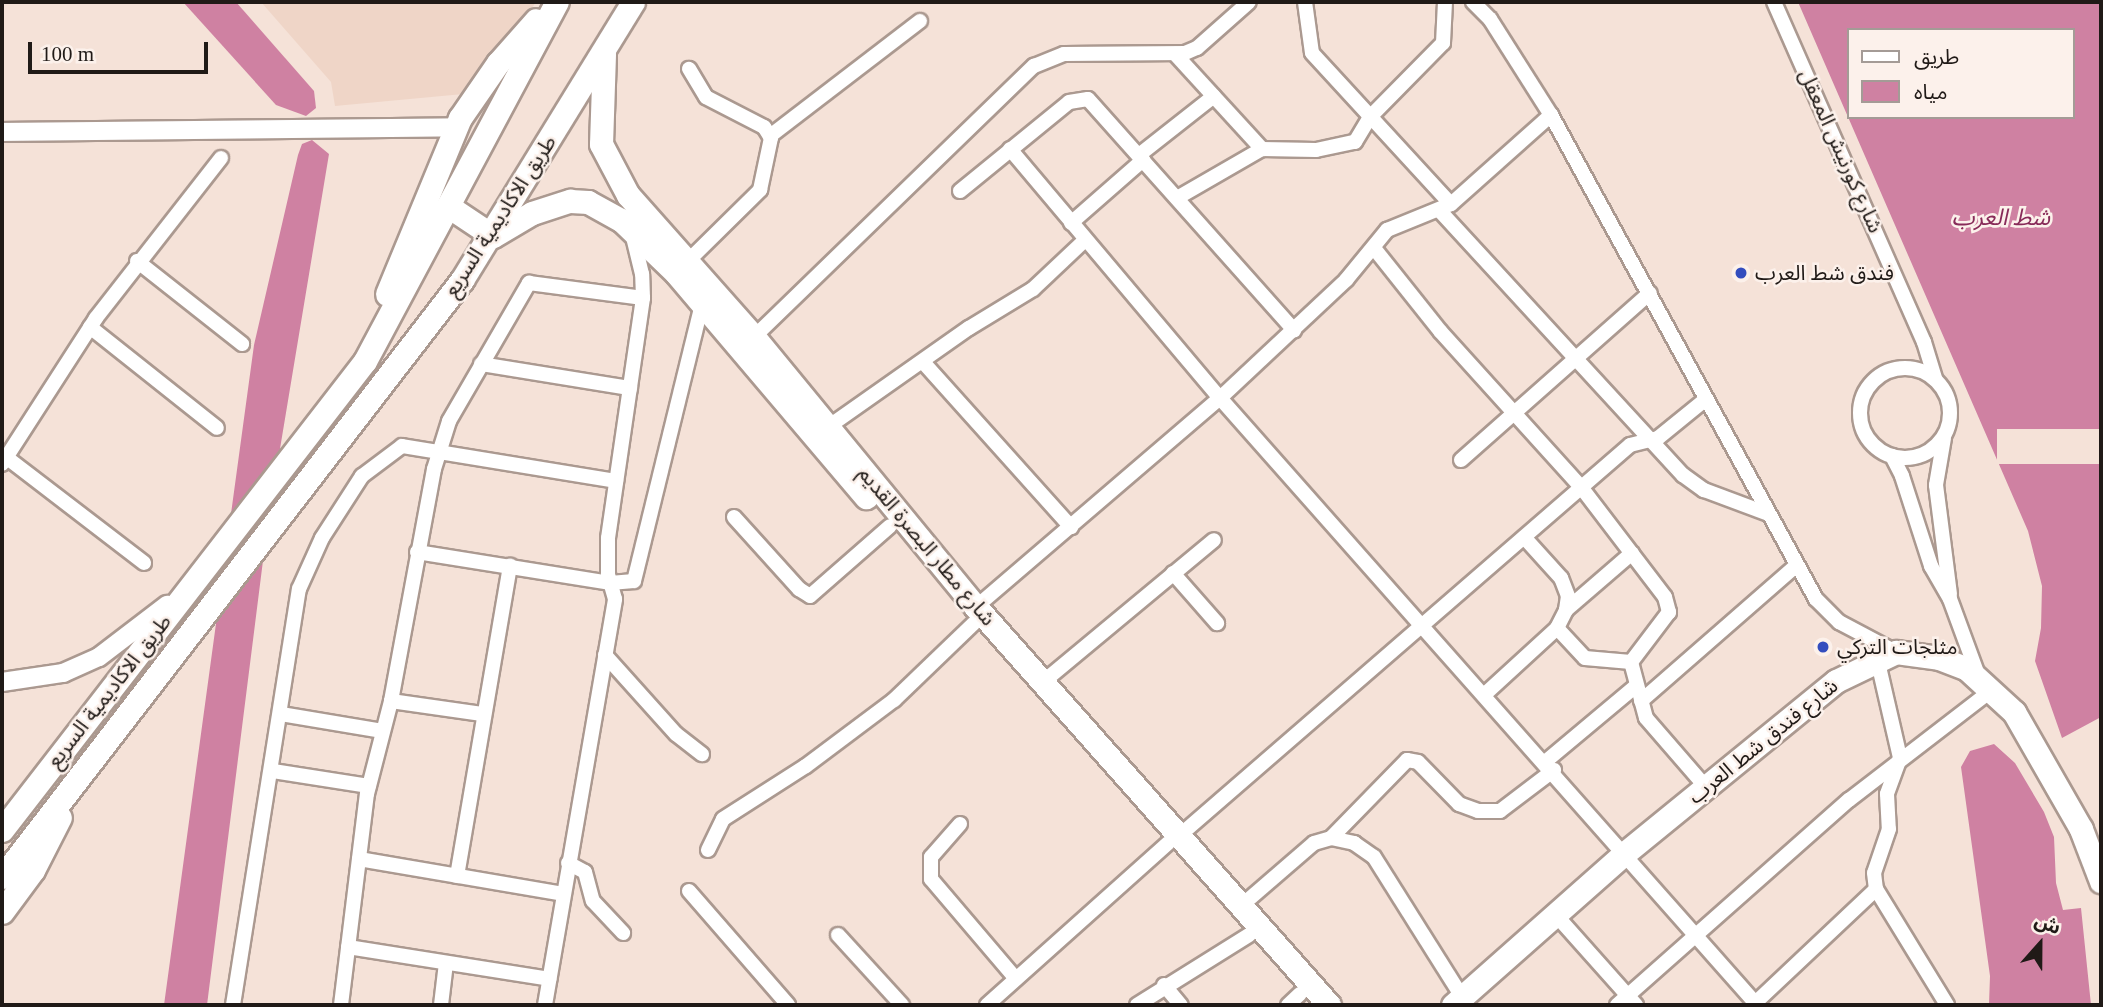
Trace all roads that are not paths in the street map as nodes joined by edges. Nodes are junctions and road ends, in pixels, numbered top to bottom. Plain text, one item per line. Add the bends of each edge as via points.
1 (555, 2) edge
2 (633, 2) edge
3 (1249, 2) edge
4 (1305, 2) edge
5 (1445, 2) edge
6 (1473, 2) edge
7 (1774, 2) edge
8 (920, 21) dead end
9 (604, 54) junction
10 (1175, 54) junction
11 (689, 69) dead end
12 (1214, 96) junction
13 (1551, 115) junction
14 (1370, 117) junction
15 (456, 127) junction
16 (2, 132) edge
17 (770, 135) junction
18 (1010, 149) junction
19 (1262, 149) junction
20 (221, 158) dead end
21 (1141, 158) junction
22 (960, 191) dead end
23 (1177, 198) junction
24 (448, 206) junction
25 (1445, 208) junction
26 (1071, 223) junction
27 (631, 228) junction
28 (493, 236) junction
29 (1085, 240) junction
30 (1374, 248) junction
31 (137, 261) junction
32 (687, 262) junction
33 (1650, 293) junction
34 (643, 298) junction
35 (702, 304) junction
36 (90, 327) junction
37 (1294, 330) junction
38 (754, 337) junction
39 (242, 344) dead end
40 (923, 362) junction
41 (1577, 362) junction
42 (481, 364) junction
43 (1935, 379) junction
44 (348, 384) junction
45 (630, 388) junction
46 (1220, 398) junction
47 (1706, 399) junction
48 (1514, 415) junction
49 (828, 427) junction
50 (217, 428) dead end
51 (1945, 435) junction
52 (1647, 441) junction
53 (438, 453) junction
54 (1892, 456) junction
55 (4, 460) edge
56 (1461, 460) dead end
57 (616, 481) junction
58 (1581, 487) junction
59 (1766, 513) junction
60 (734, 517) dead end
61 (890, 526) junction
62 (1070, 527) junction
63 (1524, 537) junction
64 (1214, 540) dead end
65 (417, 552) junction
66 (1632, 553) junction
67 (144, 564) dead end
68 (510, 565) junction
69 (1796, 566) junction
70 (202, 570) junction
71 (1173, 573) junction
72 (610, 583) junction
73 (1950, 599) junction
74 (1566, 610) junction
75 (975, 615) junction
76 (1217, 624) dead end
77 (1424, 624) junction
78 (1557, 628) junction
79 (605, 655) junction
80 (1886, 655) junction
81 (1631, 662) junction
82 (2, 682) edge
83 (1043, 682) junction
84 (1986, 682) junction
85 (1638, 694) junction
86 (1484, 695) junction
87 (391, 701) junction
88 (281, 714) junction
89 (482, 714) junction
90 (383, 731) junction
91 (702, 754) dead end
92 (1900, 758) junction
93 (1550, 766) junction
94 (273, 771) junction
95 (85, 772) junction
96 (369, 786) junction
97 (1705, 786) junction
98 (960, 824) dead end
99 (2, 830) edge
100 (1331, 838) junction
101 (1173, 840) junction
102 (708, 850) dead end
103 (1625, 853) junction
104 (359, 859) junction
105 (568, 863) junction
106 (457, 876) junction
107 (2, 877) edge
108 (2101, 881) edge
109 (1876, 889) junction
110 (689, 891) dead end
111 (563, 894) junction
112 (1241, 906) junction
113 (3, 911) edge
114 (1555, 914) junction
115 (622, 933) dead end
116 (1249, 934) junction
117 (838, 935) dead end
118 (1696, 936) junction
119 (348, 947) junction
120 (446, 962) junction
121 (550, 979) junction
122 (1016, 979) junction
123 (1164, 985) junction
124 (1457, 1001) edge
125 (1299, 1002) edge
126 (1627, 1002) edge
127 (233, 1005) edge
128 (341, 1005) edge
129 (441, 1005) edge
130 (545, 1005) edge
131 (788, 1005) edge
132 (902, 1005) edge
133 (987, 1005) edge
134 (1137, 1005) edge
135 (1181, 1005) edge
136 (1329, 1005) edge
137 (1755, 1005) edge
138 (1947, 1005) edge

1 - 15 main road via 498,63
1 - 24 main road, طريق الاكاديمية السريع
2 - 9 main road, طريق الاكاديمية السريع
3 - 10 street via 1197,48
4 - 14 street via 1312,52
5 - 14 street via 1443,43
6 - 13 street via 1490,19
7 - 43 street, شارع كورنيش المعقل via 1924,342
8 - 17 street
9 - 28 main road, طريق الاكاديمية السريع
9 - 32 main road, شارع مطار البصرة القديم via 599,122 607,161 628,195
10 - 12 street
10 - 38 street via 1064,54 1034,66
11 - 17 street via 706,97 764,127
12 - 19 street
12 - 21 street
13 - 25 street
13 - 33 street
14 - 19 street via 1354,142 1317,150
14 - 25 street
15 - 16 street
15 - 44 main road via 412,227 371,340
17 - 32 street via 760,190
18 - 21 street via 1082,97 1094,104
18 - 22 street
18 - 26 street
19 - 23 street
20 - 31 street
21 - 23 street
21 - 26 street
23 - 37 street
24 - 28 main road
24 - 44 main road, طريق الاكاديمية السريع via 380,336
25 - 30 street via 1395,225
25 - 41 street
26 - 29 street
27 - 28 main road, شارع مطار البصرة القديم via 605,209 570,201 532,213
27 - 34 street
27 - 35 main road, شارع مطار البصرة القديم
28 - 95 main road, طريق الاكاديمية السريع
29 - 40 street via 1033,289
29 - 46 street
30 - 37 street
30 - 48 street
31 - 36 street
31 - 39 street
32 - 38 main road, شارع مطار البصرة القديم
33 - 41 street
33 - 47 street
34 - 42 street via 529,284
34 - 45 street
35 - 61 main road, شارع مطار البصرة القديم
35 - 72 street via 636,576 629,583
36 - 50 street
36 - 55 street
37 - 46 street
38 - 49 main road, شارع مطار البصرة القديم
40 - 49 street
40 - 62 street
41 - 48 street
41 - 52 street
42 - 45 street
42 - 53 street via 449,421
43 - 51 street via 1950,411
43 - 54 street via 1900,368 1878,377 1863,396 1864,432
44 - 70 main road, طريق الاكاديمية السريع
45 - 57 street
46 - 62 street
46 - 77 street
47 - 52 street via 1658,438
47 - 59 street
48 - 56 street
48 - 58 street
49 - 75 main road, شارع مطار البصرة القديم
51 - 54 street via 1927,452
51 - 73 street via 1936,485
52 - 58 street via 1630,445
52 - 59 street via 1696,486
53 - 57 street
53 - 65 street
53 - 88 street via 402,446 362,476 322,537 299,589
54 - 73 street via 1931,566
55 - 67 street
57 - 72 street via 608,538
58 - 63 street
58 - 66 street
59 - 69 street
60 - 61 street via 810,596
61 - 75 main road, شارع مطار البصرة القديم
62 - 75 street
63 - 74 street via 1561,578 1569,596
63 - 77 street
64 - 71 street
65 - 68 street
65 - 87 street
66 - 74 street
66 - 81 street via 1665,597 1669,612
68 - 72 street
68 - 89 street
69 - 80 street via 1827,613
69 - 85 street
70 - 82 street via 156,615 99,657 63,673
70 - 99 main road, طريق الاكاديمية السريع
71 - 76 street
71 - 83 street
72 - 79 street via 615,599
73 - 84 street
74 - 78 street
75 - 83 main road, شارع مطار البصرة القديم
75 - 101 main road, شارع مطار البصرة القديم
75 - 102 street via 894,700 806,766 723,819
77 - 86 street
77 - 101 street
78 - 81 street via 1585,658
78 - 86 street
79 - 91 street via 676,734
79 - 105 street
80 - 84 main road via 1939,658
80 - 92 street
80 - 97 main road, شارع فندق شط العرب via 1836,681
81 - 85 street
83 - 101 main road, شارع مطار البصرة القديم
84 - 92 street
84 - 108 main road via 2014,712 2063,794
85 - 93 street
85 - 97 street via 1646,718
86 - 93 street
87 - 89 street
87 - 90 street
88 - 90 street
88 - 94 street
89 - 106 street
90 - 96 street
92 - 109 street via 1887,794 1889,829 1876,864
92 - 118 street
93 - 100 street via 1500,811 1478,811 1459,804 1418,762 1407,760
93 - 103 street
94 - 96 street
94 - 127 street
95 - 107 main road, طريق الاكاديمية السريع
95 - 113 main road via 33,870
96 - 104 street
97 - 103 main road, شارع فندق شط العرب
98 - 122 street via 931,857 931,879
100 - 112 street via 1314,843
100 - 124 street via 1354,844 1374,857
101 - 112 main road, شارع مطار البصرة القديم
101 - 116 main road, شارع مطار البصرة القديم
101 - 122 street
103 - 114 main road, شارع فندق شط العرب
103 - 118 street
104 - 106 street
104 - 119 street
105 - 111 street
105 - 115 street via 585,872 598,908
106 - 111 street
109 - 137 street
109 - 138 street
110 - 131 street
111 - 121 street
112 - 136 main road, شارع مطار البصرة القديم
114 - 124 main road, شارع فندق شط العرب
114 - 126 street
116 - 123 street
116 - 125 main road, شارع مطار البصرة القديم
117 - 132 street
118 - 126 street
118 - 137 street
119 - 120 street
119 - 128 street
120 - 121 street
120 - 129 street
121 - 130 street
122 - 133 street
123 - 134 street
123 - 135 street

